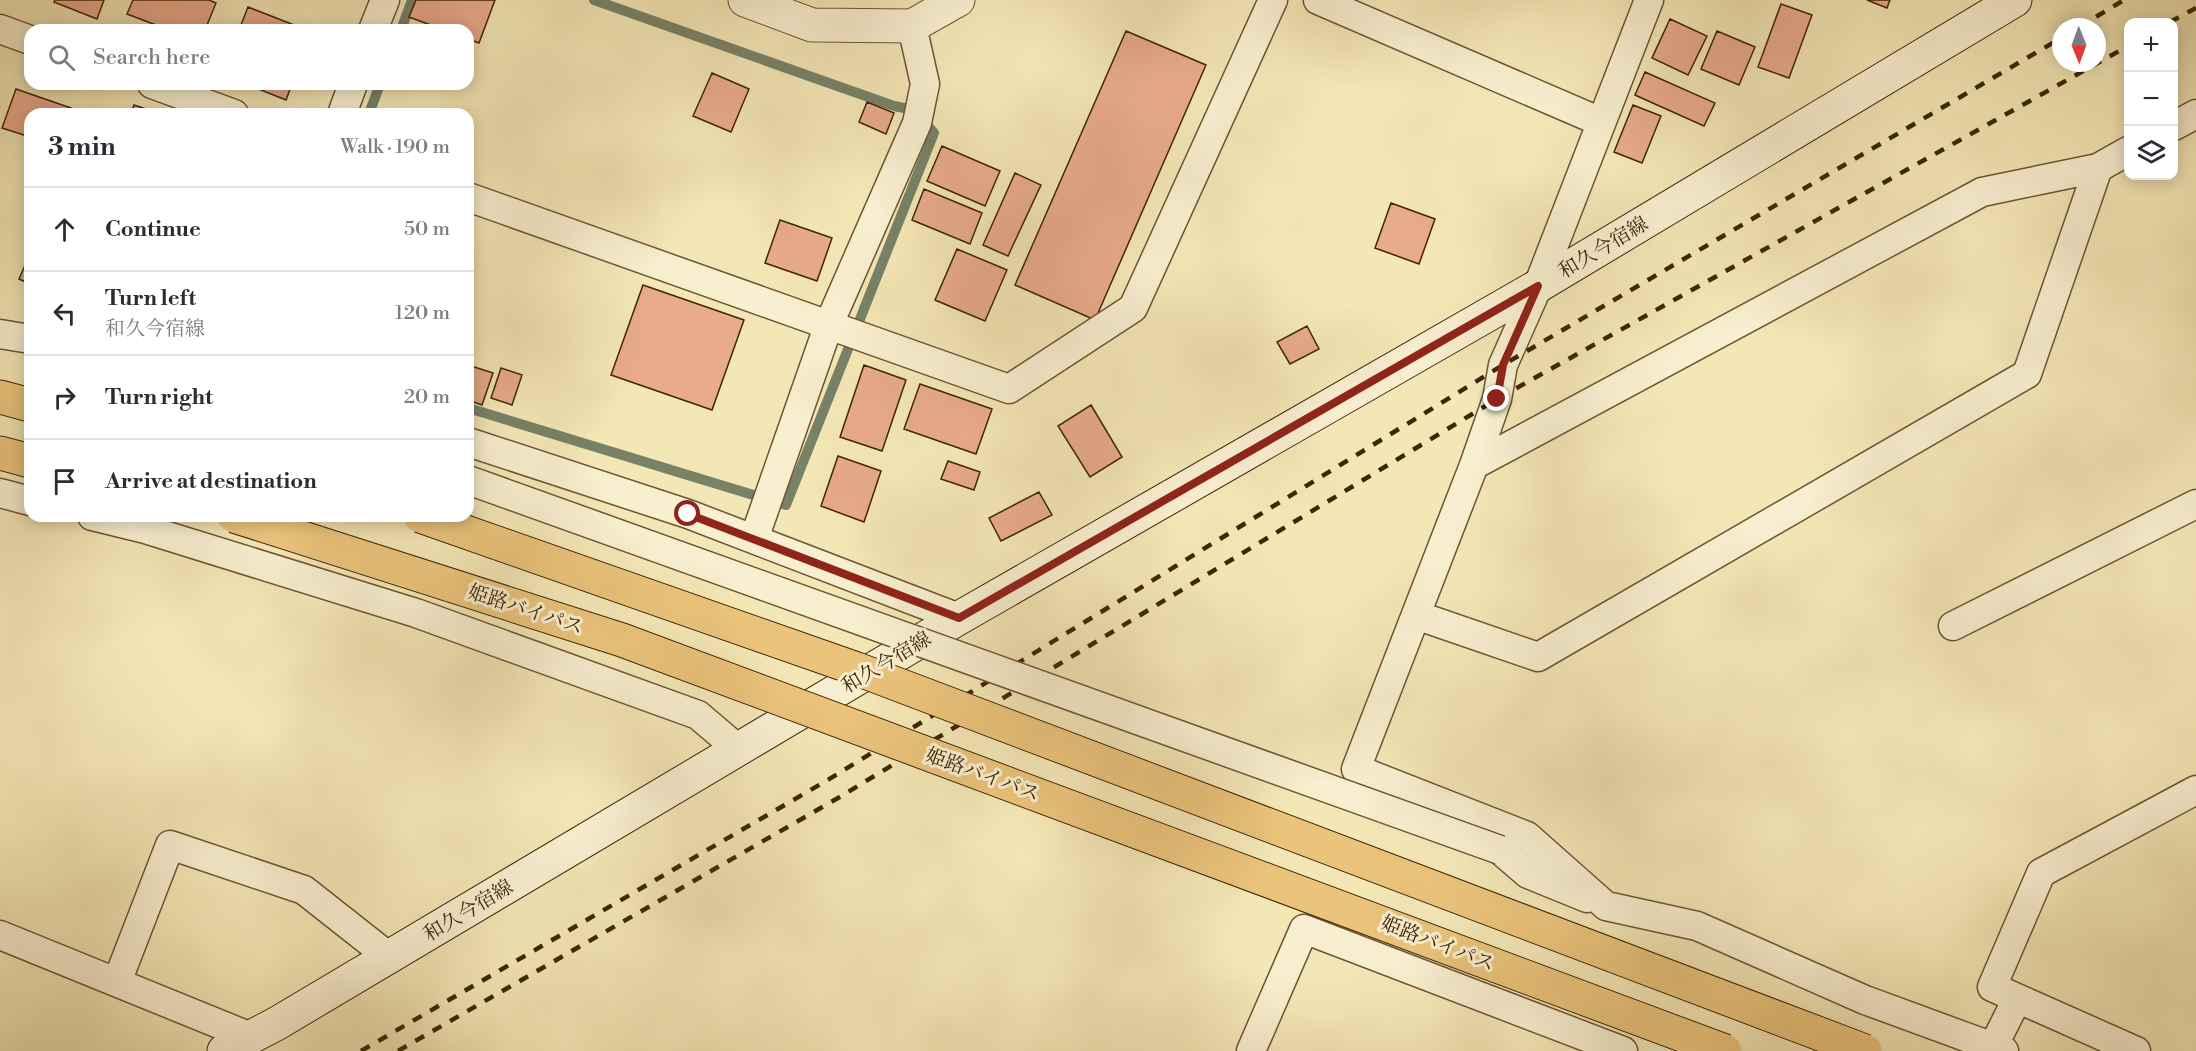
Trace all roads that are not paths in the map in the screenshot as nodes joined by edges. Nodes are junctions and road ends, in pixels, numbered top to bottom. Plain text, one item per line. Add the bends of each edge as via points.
1 (385, 0) edge
2 (745, 0) edge
3 (958, 0) edge
4 (1273, 0) edge
5 (1318, 0) edge
6 (1649, 0) edge
7 (2015, 0) edge
8 (376, 24) edge
9 (912, 26) junction
10 (0, 28) edge
11 (24, 37) edge
12 (168, 90) edge
13 (351, 90) edge
14 (218, 108) edge
15 (344, 108) edge
16 (2196, 114) edge
17 (1601, 122) junction
18 (2178, 124) edge
19 (2124, 153) edge
20 (2098, 168) junction
21 (474, 199) edge
22 (1538, 286) junction
23 (829, 324) junction
24 (0, 334) edge
25 (24, 338) edge
26 (0, 397) edge
27 (24, 403) edge
28 (474, 444) edge
29 (0, 453) edge
30 (24, 459) edge
31 (1474, 465) junction
32 (474, 482) edge
33 (0, 493) edge
34 (24, 499) edge
35 (2196, 504) edge
36 (253, 522) edge
37 (437, 522) edge
38 (147, 523) edge
39 (753, 539) junction
40 (1416, 615) junction
41 (959, 618) junction
42 (1953, 626) dead end
43 (739, 750) junction
44 (2196, 789) edge
45 (1606, 906) junction
46 (0, 935) edge
47 (388, 957) junction
48 (117, 982) junction
49 (2017, 999) junction
50 (237, 1044) edge
51 (1999, 1049) edge
52 (1251, 1051) edge
53 (1623, 1051) edge
54 (1725, 1051) edge
55 (1865, 1051) edge
56 (2136, 1051) edge

1 - 8 street
2 - 9 main road via 812,25
3 - 9 main road
4 - 23 street via 1133,308 1009,389
5 - 17 street
6 - 17 street
7 - 22 main road, 和久今宿線
9 - 23 street via 926,84 917,123
10 - 11 street
12 - 14 street
13 - 15 street
16 - 18 street
17 - 22 street
19 - 20 street
20 - 31 street via 1982,192
20 - 40 street via 2027,374 1538,657
21 - 23 street
22 - 31 street via 1503,365 1497,399
22 - 41 main road, 和久今宿線
23 - 39 street
24 - 25 street
26 - 27 highway
28 - 39 street
29 - 30 highway
31 - 40 street
32 - 45 street, bridge via 1500,850 1528,874
33 - 34 street
35 - 42 street
36 - 54 highway, 姫路バイパス, bridge via 622,640
37 - 55 highway, bridge via 868,673
38 - 43 street via 698,714
39 - 41 street
40 - 45 street via 1356,770 1527,836
41 - 43 main road, 和久今宿線
43 - 47 main road, 和久今宿線
44 - 49 street via 2041,873 1992,987
45 - 51 street via 1697,926 1865,1000
46 - 48 street
47 - 48 street via 304,890 170,845
47 - 50 main road, 和久今宿線
48 - 50 street
49 - 51 street
49 - 56 street
52 - 53 street via 1304,929

